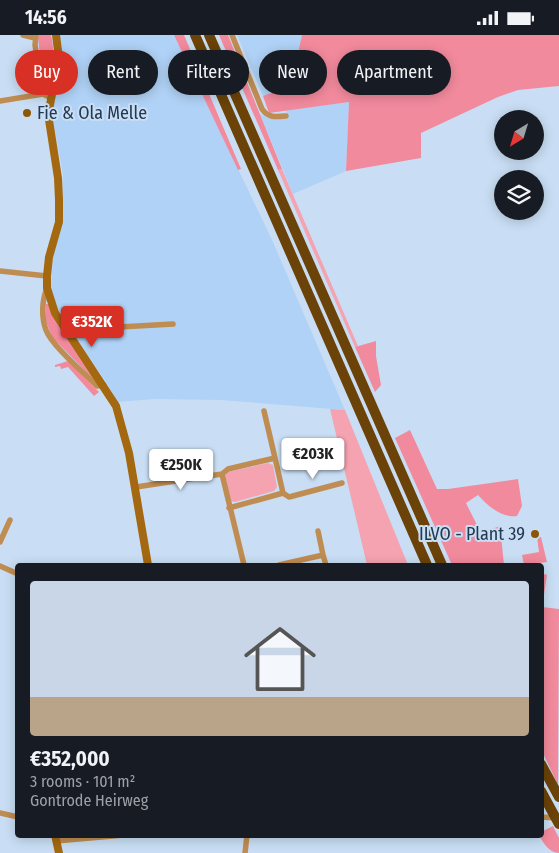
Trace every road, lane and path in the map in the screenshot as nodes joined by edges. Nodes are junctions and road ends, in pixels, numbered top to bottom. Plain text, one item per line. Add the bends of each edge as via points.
1 (23, 35) edge
2 (56, 35) edge
3 (195, 35) edge
4 (209, 35) edge
5 (232, 35) edge
6 (36, 37) edge
7 (36, 50) edge
8 (37, 95) edge
9 (45, 95) edge
10 (51, 98) junction
11 (0, 101) edge
12 (286, 115) dead end
13 (0, 271) edge
14 (47, 276) junction
15 (47, 288) junction
16 (173, 324) dead end
17 (66, 330) junction
18 (104, 385) junction
19 (264, 411) dead end
20 (274, 458) junction
21 (222, 473) junction
22 (342, 483) dead end
23 (136, 487) junction
24 (286, 495) junction
25 (229, 508) junction
26 (10, 520) dead end
27 (318, 531) dead end
28 (0, 542) edge
29 (323, 555) junction
30 (148, 563) edge
31 (243, 563) edge
32 (288, 563) edge
33 (325, 563) edge
34 (426, 563) edge
35 (441, 563) edge
36 (0, 566) edge
37 (15, 573) edge
38 (544, 770) edge
39 (544, 796) edge
40 (559, 797) edge
41 (0, 813) edge
42 (15, 816) edge
43 (544, 817) edge
44 (559, 818) edge
45 (559, 824) edge
46 (56, 838) edge
47 (247, 838) edge
48 (60, 853) edge
49 (245, 853) edge

1 - 6 street
2 - 10 street via 59,58
3 - 34 highway
4 - 35 highway
5 - 12 street via 262,109 272,117
6 - 7 street
8 - 11 street
9 - 10 street
10 - 14 street via 49,120 58,178 59,222
13 - 14 street
14 - 15 street
15 - 17 street via 55,313
15 - 18 street via 43,299 44,323 51,339 97,386
16 - 17 street
17 - 18 street
18 - 23 street via 116,406
19 - 20 street
20 - 21 street
20 - 24 street
21 - 23 street
21 - 25 street
22 - 24 street
23 - 30 street
24 - 25 street
25 - 31 street
26 - 28 street
27 - 29 street
29 - 32 street
29 - 33 street
36 - 37 street
38 - 40 highway
39 - 45 highway
41 - 42 street
43 - 44 street
46 - 48 street
47 - 49 street

